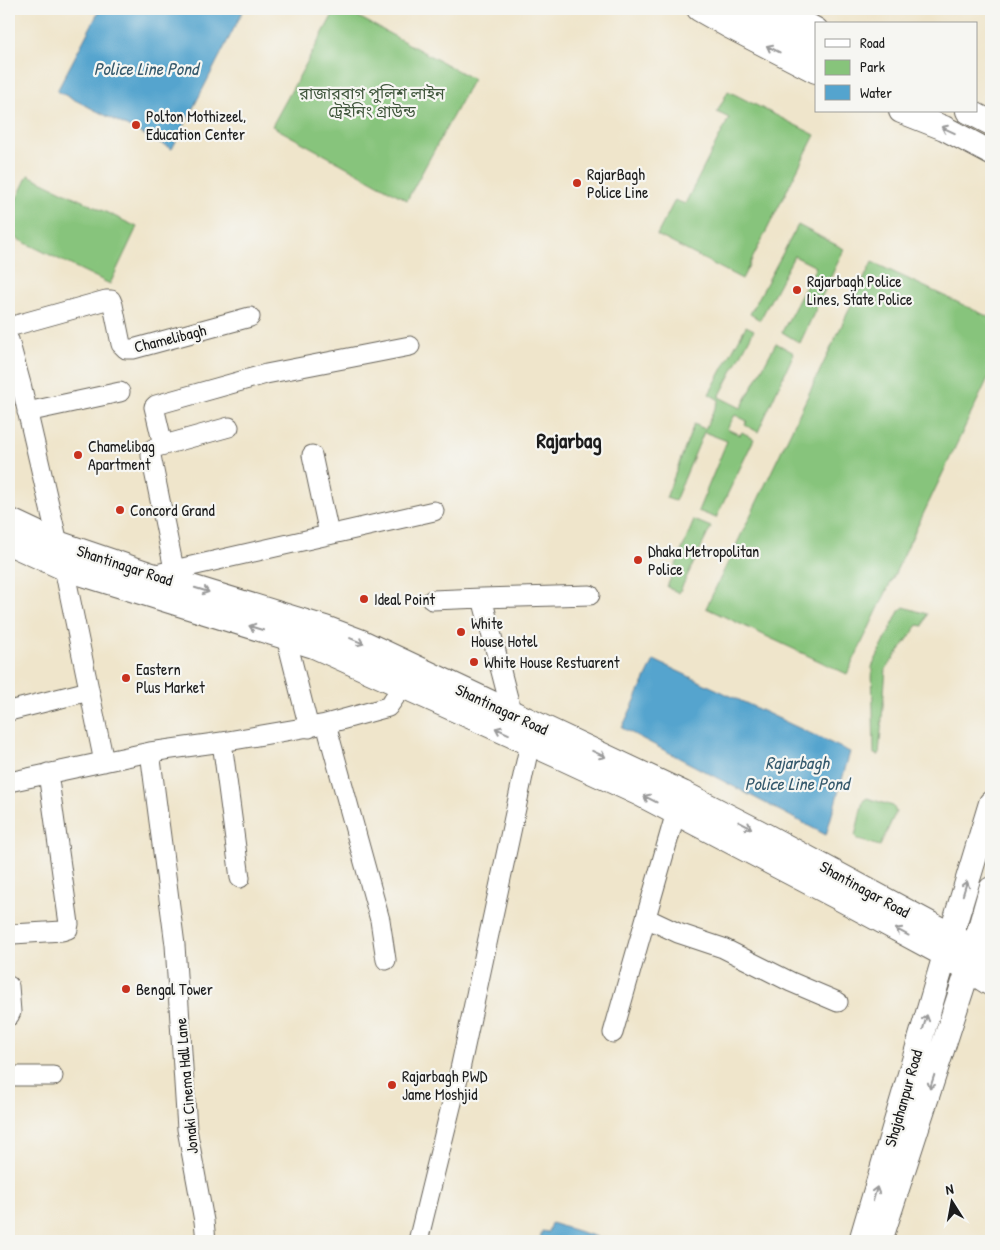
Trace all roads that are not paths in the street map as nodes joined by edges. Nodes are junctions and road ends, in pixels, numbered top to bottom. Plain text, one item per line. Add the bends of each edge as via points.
1 (699, 9) edge
2 (735, 9) edge
3 (778, 9) edge
4 (815, 29) edge
5 (815, 49) edge
6 (815, 70) edge
7 (904, 112) edge
8 (970, 112) edge
9 (991, 123) edge
10 (991, 152) edge
11 (250, 317) dead end
12 (9, 327) edge
13 (9, 340) edge
14 (410, 346) dead end
15 (15, 386) edge
16 (120, 392) dead end
17 (27, 412) junction
18 (229, 427) dead end
19 (163, 445) junction
20 (312, 455) dead end
21 (434, 511) dead end
22 (9, 520) edge
23 (329, 534) junction
24 (9, 543) edge
25 (58, 543) junction
26 (64, 568) junction
27 (174, 569) junction
28 (152, 574) junction
29 (590, 595) dead end
30 (482, 598) junction
31 (432, 600) dead end
32 (286, 637) junction
33 (403, 686) junction
34 (89, 691) junction
35 (505, 710) junction
36 (9, 711) edge
37 (317, 726) junction
38 (222, 742) junction
39 (530, 743) junction
40 (560, 746) junction
41 (150, 752) junction
42 (104, 762) junction
43 (48, 773) junction
44 (9, 782) edge
45 (680, 803) junction
46 (991, 803) edge
47 (240, 878) dead end
48 (991, 889) edge
49 (646, 918) junction
50 (9, 936) edge
51 (948, 945) junction
52 (978, 959) edge
53 (386, 960) dead end
54 (991, 984) edge
55 (9, 986) edge
56 (838, 1002) dead end
57 (9, 1016) edge
58 (613, 1033) dead end
59 (9, 1076) edge
60 (53, 1076) dead end
61 (206, 1241) edge
62 (418, 1241) edge
63 (861, 1241) edge
64 (881, 1241) edge

6 -> 1 main road
2 - 5 main road
3 - 4 main road
10 -> 7 main road
8 - 9 main road
11 - 12 street, Chamelibagh via 133,349 126,349 121,344 110,300
13 - 15 street
14 - 19 street via 266,374 156,405
15 - 17 street
16 - 17 street
17 - 25 street
18 - 19 street
19 - 27 street via 153,448 150,453
20 - 23 street
21 - 23 street
22 - 25 main road, Shantinagar Road
23 - 27 street
24 - 26 main road, Shantinagar Road
25 - 28 main road, Shantinagar Road
32 -> 26 main road, Shantinagar Road
26 - 34 street
27 - 28 street
28 -> 35 main road, Shantinagar Road via 362,642
29 - 30 street
30 - 31 street
30 - 35 street via 509,702
32 - 33 main road, Shantinagar Road via 314,646
32 - 37 street
33 - 37 street via 388,707
39 -> 33 main road, Shantinagar Road
34 - 36 street
34 - 42 street
35 - 40 main road, Shantinagar Road
37 - 38 street
37 - 53 street via 380,920
38 - 41 street
38 - 47 street
39 - 40 main road, Shantinagar Road
39 - 62 street
40 - 45 main road, Shantinagar Road
41 - 42 street
41 - 61 street, Jonaki Cinema Hall Lane via 175,946 188,1129
42 - 43 street
43 - 44 street
43 - 50 street via 68,929
45 - 49 street
45 - 51 main road, Shantinagar Road via 760,832
51 -> 46 main road, Shajahanpur Road
48 - 52 main road, Shajahanpur Road
49 - 56 street via 723,948
49 - 58 street
51 - 52 main road, Shantinagar Road
63 -> 51 main road, Shajahanpur Road
52 - 54 main road, Shantinagar Road
52 -> 64 main road, Shajahanpur Road
55 - 57 street
59 - 60 street

